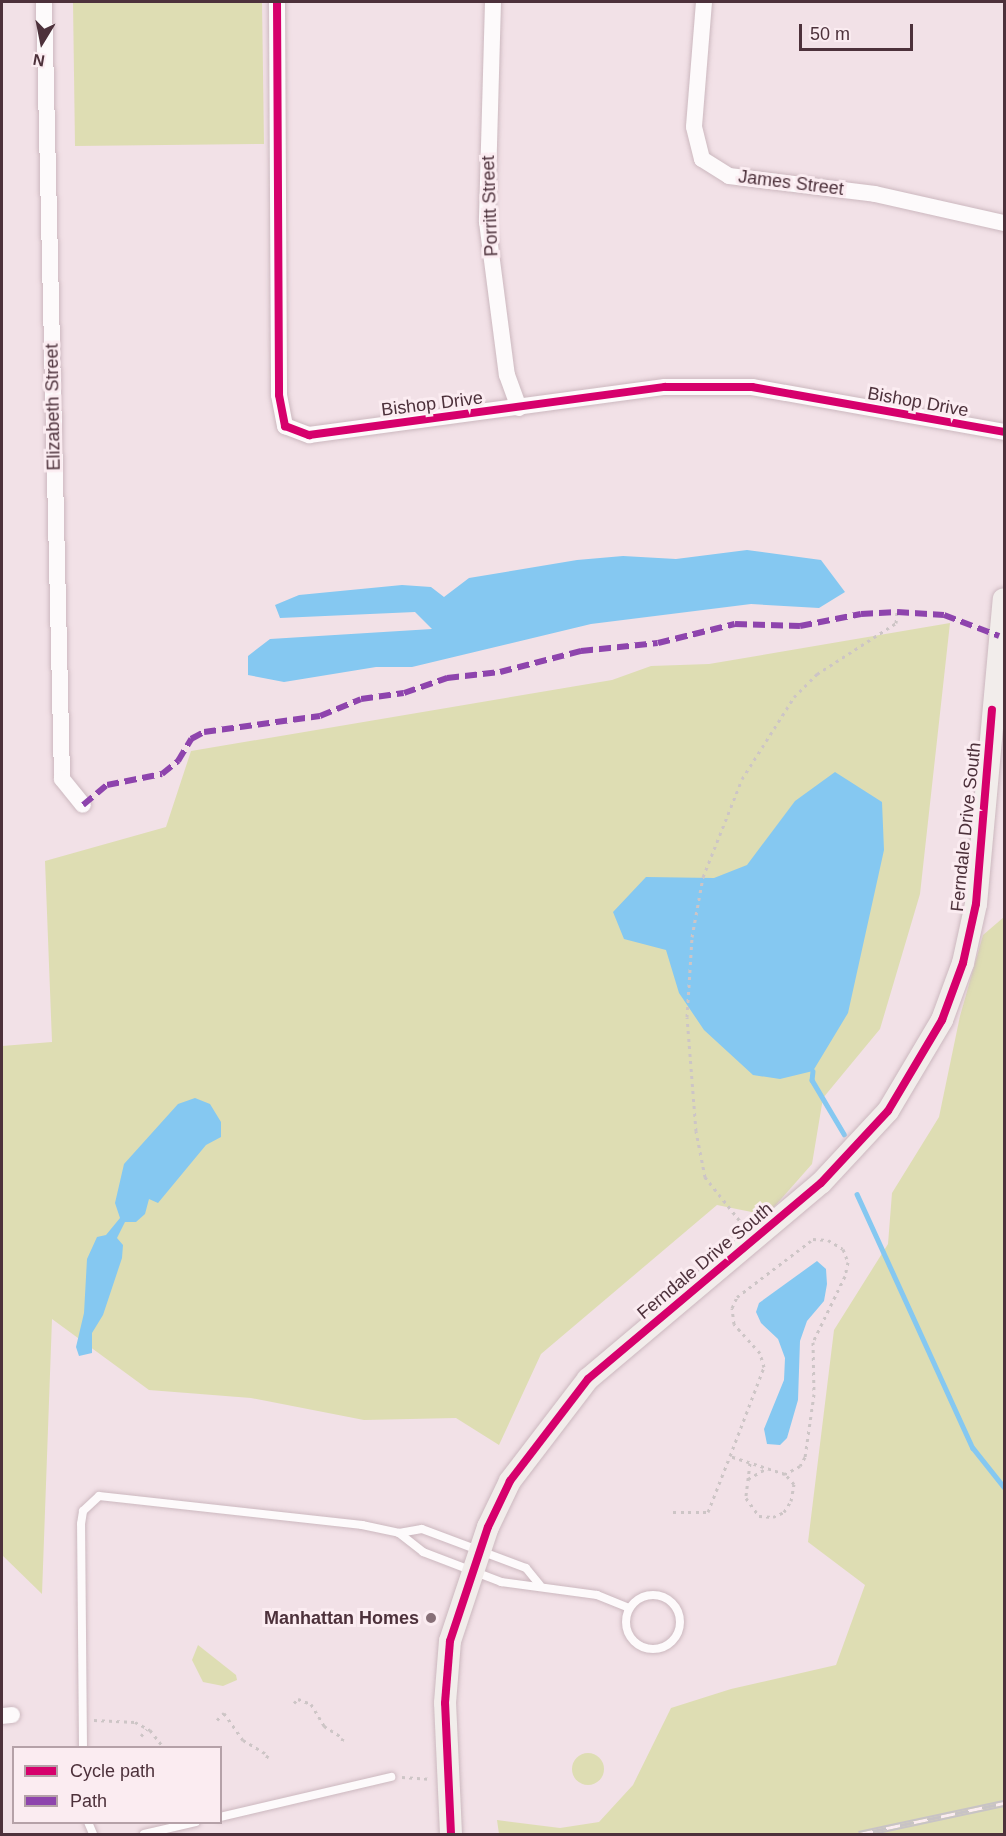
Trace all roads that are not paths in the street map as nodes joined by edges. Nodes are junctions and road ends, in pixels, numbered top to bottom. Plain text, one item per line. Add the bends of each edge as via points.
1 (44, 2) edge
2 (277, 2) edge
3 (493, 2) edge
4 (704, 2) edge
5 (1005, 223) edge
6 (519, 408) junction
7 (1005, 432) edge
8 (1005, 599) edge
9 (998, 711) edge
10 (83, 805) dead end
11 (399, 1533) junction
12 (476, 1560) junction
13 (540, 1585) junction
14 (629, 1608) junction
15 (83, 1746) edge
16 (391, 1777) road end
17 (222, 1817) edge
18 (187, 1824) edge
19 (144, 1834) edge
20 (451, 1834) edge

1 - 10 street, Elizabeth Street via 62,778
2 - 6 street, Bishop Drive via 279,394 285,426 309,435
3 - 6 street, Porritt Street via 487,222 507,375
4 - 5 street, James Street via 694,127 702,159 729,176 875,194
6 - 7 street, Bishop Drive via 665,387 752,387
8 - 9 main road, Ferndale Drive South
9 - 12 main road, Ferndale Drive South via 976,904 963,963 942,1020 888,1111 821,1183 588,1379 510,1481
11 - 12 lane via 423,1552
11 - 12 lane via 422,1529
11 - 15 lane via 175,1504 99,1496 92,1500 83,1510 81,1524
12 - 13 lane via 522,1587
12 - 13 lane via 526,1568
12 - 20 main road, Ferndale Drive South via 450,1641 445,1702
13 - 14 lane via 597,1595
14 - 14 lane via 627,1631 641,1647 662,1648 678,1633 678,1612 662,1597 643,1597
16 - 17 lane
18 - 19 lane

